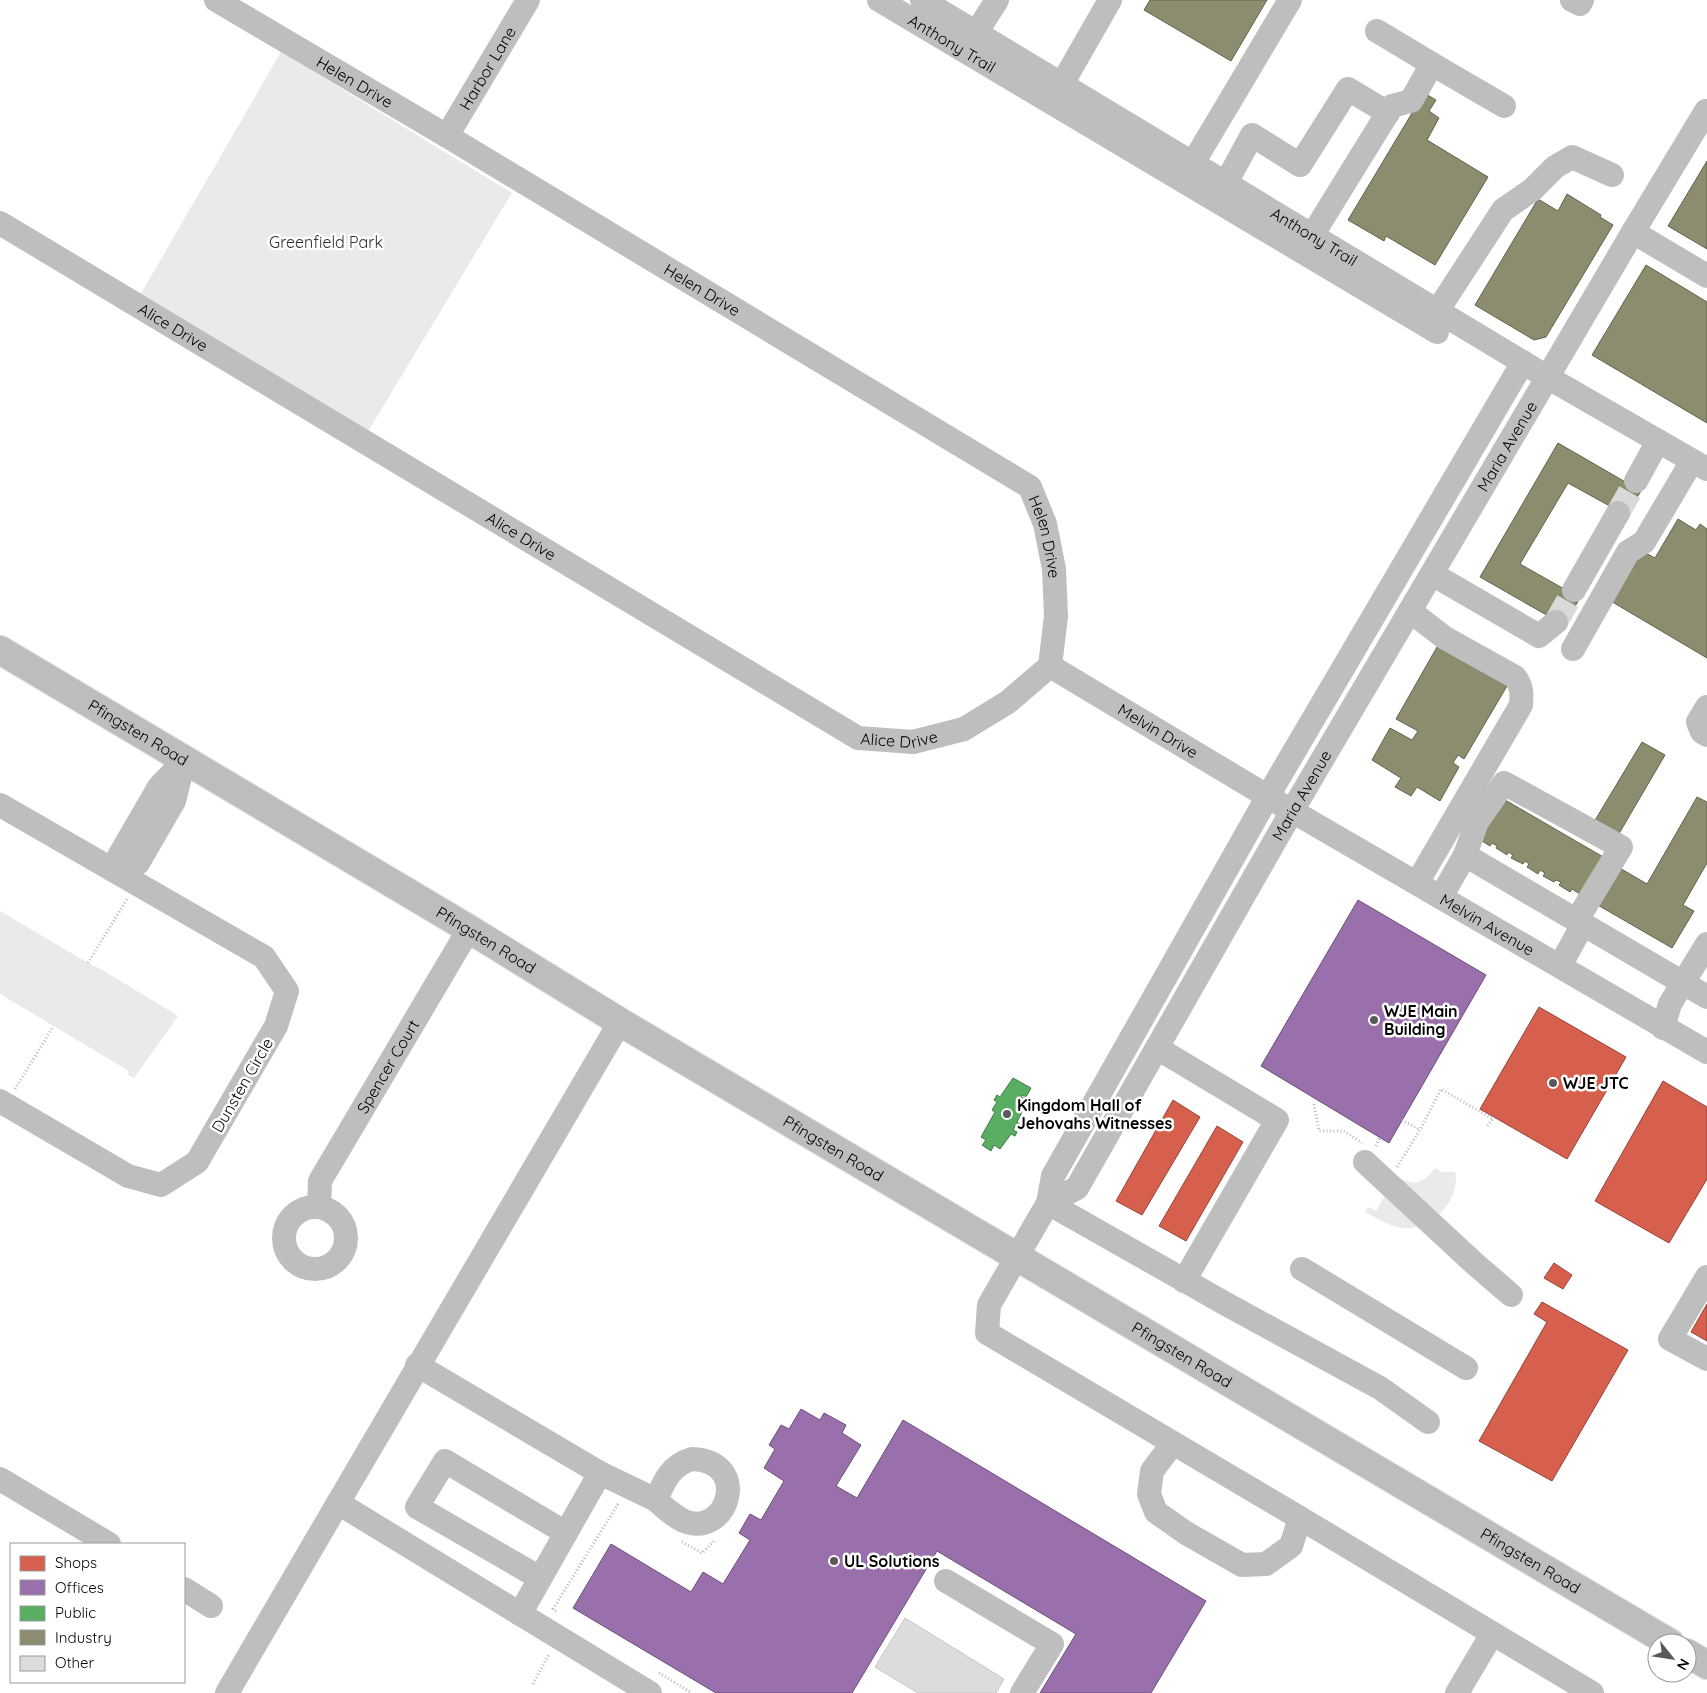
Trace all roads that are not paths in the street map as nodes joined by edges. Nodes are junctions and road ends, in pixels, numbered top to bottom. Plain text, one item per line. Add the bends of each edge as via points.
1 (216, 0) edge
2 (528, 0) edge
3 (879, 0) edge
4 (922, 0) edge
5 (997, 0) edge
6 (1110, 0) edge
7 (1290, 0) edge
8 (1572, 0) edge
9 (1582, 0) edge
10 (947, 6) edge
11 (1377, 31) dead end
12 (976, 32) junction
13 (1432, 64) junction
14 (1062, 84) junction
15 (1504, 106) dead end
16 (1707, 112) edge
17 (1388, 113) junction
18 (447, 136) junction
19 (1193, 163) junction
20 (1612, 175) dead end
21 (1226, 183) junction
22 (0, 223) edge
23 (1633, 232) junction
24 (1308, 244) junction
25 (1707, 276) edge
26 (1438, 321) junction
27 (1523, 362) junction
28 (1547, 377) junction
29 (1658, 441) junction
30 (1700, 465) edge
31 (1636, 481) tunnel mouth
32 (1618, 513) tunnel mouth
33 (1432, 574) junction
34 (1574, 590) tunnel mouth
35 (1410, 611) junction
36 (1556, 622) tunnel mouth
37 (1573, 649) dead end
38 (0, 650) edge
39 (1050, 666) junction
40 (1707, 706) edge
41 (1707, 735) edge
42 (184, 761) junction
43 (1268, 796) junction
44 (0, 805) edge
45 (1292, 811) junction
46 (1466, 855) junction
47 (128, 878) junction
48 (1417, 883) junction
49 (1441, 897) junction
50 (1580, 922) junction
51 (469, 929) junction
52 (1707, 944) edge
53 (1560, 966) junction
54 (1682, 982) junction
55 (1707, 997) edge
56 (620, 1022) junction
57 (1663, 1028) junction
58 (1157, 1048) junction
59 (1707, 1052) edge
60 (3, 1102) edge
61 (1369, 1153) road end
62 (1048, 1203) junction
63 (319, 1207) dead end
64 (1016, 1257) junction
65 (1302, 1270) dead end
66 (1707, 1276) edge
67 (1184, 1281) junction
68 (1511, 1294) dead end
69 (1707, 1359) edge
70 (418, 1366) junction
71 (1466, 1368) dead end
72 (1428, 1422) dead end
73 (1172, 1443) junction
74 (600, 1473) junction
75 (0, 1479) edge
76 (656, 1500) dead end
77 (338, 1503) junction
78 (1300, 1518) junction
79 (566, 1533) junction
80 (107, 1543) edge
81 (540, 1578) junction
82 (946, 1581) dead end
83 (185, 1590) edge
84 (211, 1606) dead end
85 (520, 1614) junction
86 (1653, 1633) edge
87 (1492, 1634) junction
88 (652, 1682) edge
89 (227, 1693) edge
90 (1022, 1693) edge
91 (1457, 1693) edge
92 (1592, 1693) edge

1 - 18 street, Helen Drive
2 - 18 street, Harbor Lane
3 - 24 street, Anthony Trail
4 - 10 street, Anthony Trail
5 - 12 street
6 - 14 street
7 - 19 street
8 - 9 street via 1580,4
10 - 12 street, Anthony Trail
11 - 13 street
12 - 14 street, Anthony Trail
13 - 15 street
13 - 17 street via 1411,101 1392,106
14 - 19 street, Anthony Trail
16 - 23 street, Maria Avenue
17 - 21 street via 1348,89 1300,165 1252,135
17 - 24 street
18 - 39 street, Helen Drive via 1030,487 1045,524 1054,569 1056,616
19 - 21 street, Anthony Trail
20 - 26 street via 1572,157 1554,167 1532,190 1503,210
21 - 24 street, Anthony Trail
22 - 39 street, Alice Drive via 858,738 913,742 964,729 1008,702
23 - 25 street
23 - 28 street, Maria Avenue
24 - 26 street, Anthony Trail
26 - 27 street, Anthony Trail
27 - 28 street, Anthony Trail
27 - 43 street, Maria Avenue
28 - 29 street, Anthony Trail
28 - 33 street, Maria Avenue
29 - 30 street, Anthony Trail
29 - 31 street
30 - 37 street via 1644,542 1628,552
32 - 34 street
33 - 35 street, Maria Avenue
33 - 36 street via 1539,636
35 - 45 street, Maria Avenue
35 - 48 street via 1446,638 1515,677 1522,695 1521,705
38 - 42 main road, Pfingsten Road
39 - 43 street, Melvin Drive
40 - 41 street via 1698,722
42 - 47 street via 159,787 119,856
42 - 51 main road, Pfingsten Road
43 - 45 street, Melvin Avenue
43 - 62 street, Maria Avenue via 1053,1176
44 - 47 street, Dunsten Circle
45 - 48 street, Melvin Avenue
45 - 58 street, Maria Avenue
46 - 49 street
46 - 50 street
46 - 50 street via 1477,822 1504,783 1621,847
47 - 60 street, Dunsten Circle via 264,957 287,991 276,1026 198,1162 161,1184 128,1176
48 - 49 street, Melvin Avenue
49 - 53 street, Melvin Avenue
50 - 53 street
50 - 54 street
51 - 56 main road, Pfingsten Road
51 - 63 street, Spencer Court via 320,1181
52 - 54 street
53 - 57 street, Melvin Avenue
54 - 55 street
54 - 57 street via 1670,1004
56 - 64 main road, Pfingsten Road
56 - 70 street
57 - 59 street, Melvin Avenue
58 - 62 street, Maria Avenue via 1077,1188
58 - 67 street via 1277,1120
61 - 68 street via 1475,1264
62 - 64 street, Maria Avenue
62 - 67 street
64 - 73 street, Maria Avenue via 989,1305 987,1333
64 - 86 main road, Pfingsten Road
65 - 71 street
66 - 69 street via 1670,1339
67 - 72 street via 1380,1388
70 - 74 street
70 - 77 street
73 - 78 street
73 - 78 street via 1152,1471 1149,1494 1156,1512 1186,1533 1242,1565 1266,1564 1291,1546
74 - 76 street
74 - 79 street
75 - 80 street
77 - 85 street
77 - 89 street
78 - 87 street
79 - 81 street
79 - 81 street via 445,1461 417,1507
81 - 85 street
82 - 90 street via 1052,1644
83 - 84 street
85 - 88 street
87 - 91 street
87 - 92 street

